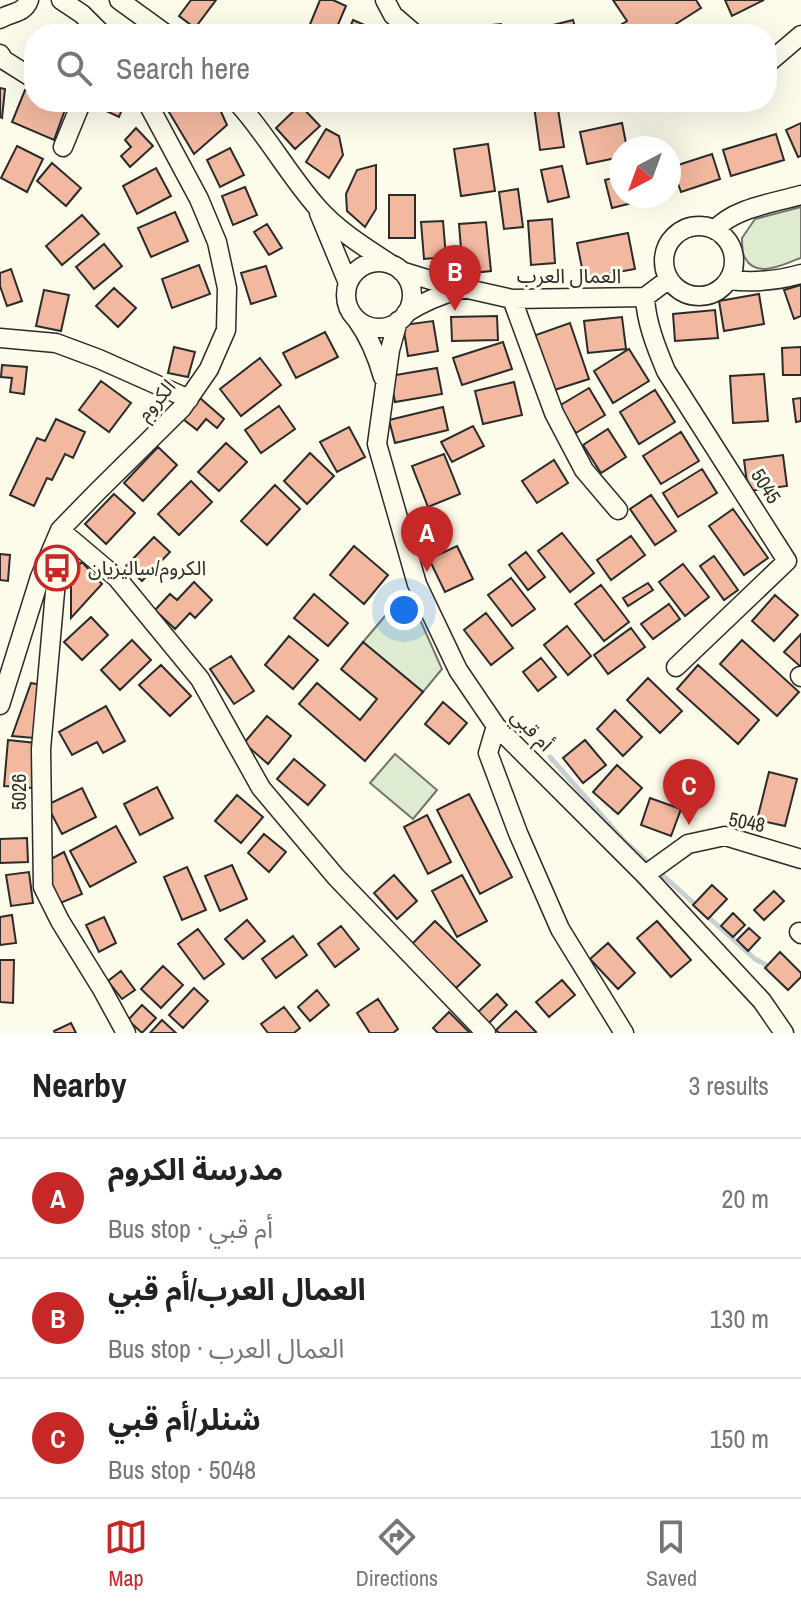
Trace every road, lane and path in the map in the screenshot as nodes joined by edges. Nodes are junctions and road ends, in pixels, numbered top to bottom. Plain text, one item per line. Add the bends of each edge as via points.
1 (29, 0) edge
2 (61, 0) edge
3 (119, 0) edge
4 (385, 0) edge
5 (0, 19) edge
6 (92, 24) edge
7 (152, 24) edge
8 (403, 24) edge
9 (801, 35) edge
10 (0, 54) edge
11 (777, 55) edge
12 (24, 73) edge
13 (77, 112) edge
14 (152, 112) edge
15 (246, 112) edge
16 (63, 147) dead end
17 (801, 195) edge
18 (317, 206) junction
19 (715, 230) junction
20 (396, 268) junction
21 (801, 274) edge
22 (669, 279) junction
23 (729, 280) junction
24 (348, 283) junction
25 (465, 288) junction
26 (645, 297) junction
27 (512, 299) junction
28 (352, 314) junction
29 (402, 317) junction
30 (0, 338) edge
31 (386, 387) junction
32 (189, 399) junction
33 (618, 510) dead end
34 (60, 530) junction
35 (676, 667) dead end
36 (0, 705) edge
37 (496, 726) junction
38 (801, 859) edge
39 (645, 875) junction
40 (126, 1033) edge
41 (486, 1033) edge
42 (624, 1033) edge
43 (784, 1033) edge

1 - 5 street via 19,13
2 - 6 street
3 - 7 street
4 - 8 street
9 - 11 street
10 - 12 street
13 - 16 street
14 - 32 street, الكروم via 199,199 217,242 227,288 226,330
15 - 18 street, العمال العرب
17 - 19 street via 733,214
18 - 20 street, العمال العرب
18 - 24 street, العمال العرب
19 - 22 street via 698,226 674,237 665,253
19 - 23 street via 728,241 734,256
20 - 24 street via 383,262 366,264
20 - 25 street, العمال العرب
20 - 29 street via 410,287 410,305
21 - 23 street via 777,281
22 - 23 street via 696,296 715,293
22 - 26 street, العمال العرب
24 - 28 street
25 - 27 street, العمال العرب
25 - 29 street via 433,298
26 - 27 street, العمال العرب
26 - 35 street, 5045 via 666,371 787,561
27 - 33 street via 554,413 584,470
28 - 29 street via 374,327 387,327
28 - 31 street, أم قبي via 377,355
29 - 31 street, أم قبي via 390,349
30 - 32 street via 56,343
31 - 37 street, أم قبي via 377,444 417,584 458,670
32 - 34 street, الكروم
34 - 36 street, الكروم
34 - 40 street, 5026 via 41,749 43,887
34 - 41 street via 117,578 200,679 270,800
37 - 39 street, أم قبي
37 - 42 street via 488,753 518,833 560,929
38 - 39 street, 5048 via 725,836 688,844
39 - 43 street, أم قبي via 762,1001

